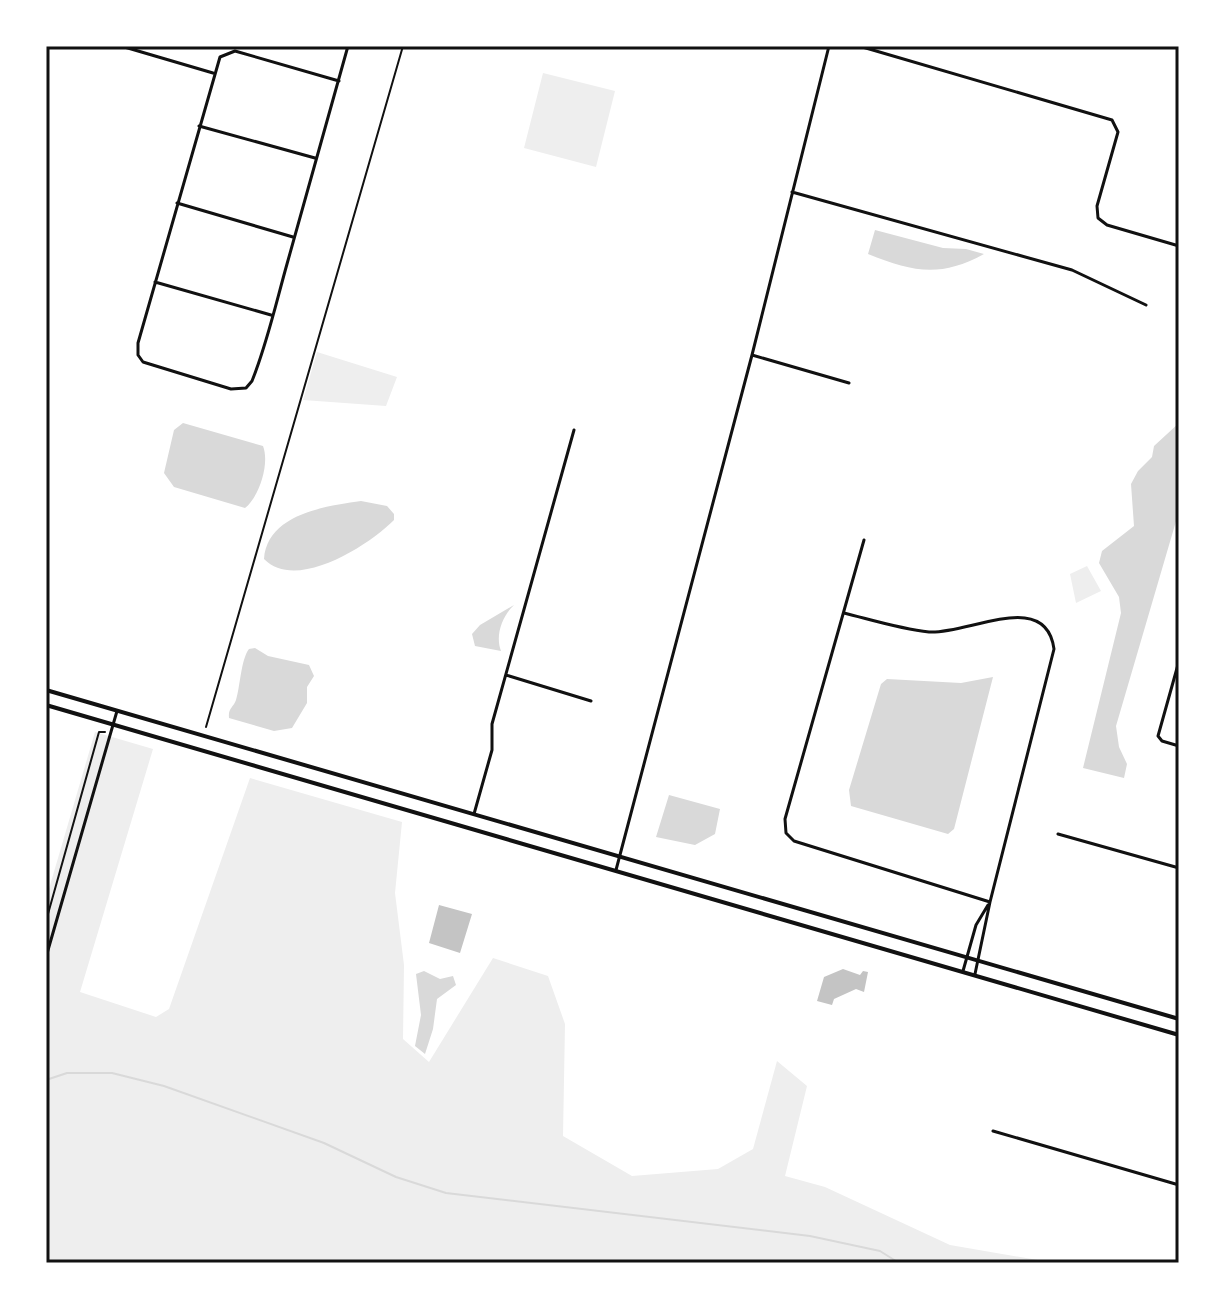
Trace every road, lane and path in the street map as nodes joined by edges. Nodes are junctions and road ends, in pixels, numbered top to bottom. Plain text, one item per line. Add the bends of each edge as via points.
1 (121, 46) edge
2 (348, 46) edge
3 (403, 46) edge
4 (829, 46) edge
5 (859, 46) edge
6 (215, 73) junction
7 (339, 81) junction
8 (199, 126) junction
9 (316, 159) junction
10 (792, 192) junction
11 (177, 203) junction
12 (294, 238) junction
13 (1179, 246) edge
14 (155, 282) junction
15 (1146, 305) dead end
16 (272, 316) junction
17 (752, 355) junction
18 (849, 383) dead end
19 (574, 430) dead end
20 (864, 540) dead end
21 (844, 613) junction
22 (1179, 661) edge
23 (506, 675) junction
24 (46, 690) edge
25 (591, 701) dead end
26 (46, 705) edge
27 (117, 711) junction
28 (113, 725) junction
29 (206, 727) dead end
30 (101, 731) dead end
31 (1179, 746) edge
32 (474, 814) junction
33 (1058, 834) dead end
34 (619, 856) junction
35 (1179, 868) edge
36 (616, 870) junction
37 (990, 902) junction
38 (46, 921) edge
39 (976, 925) junction
40 (986, 929) junction
41 (967, 956) junction
42 (46, 957) edge
43 (979, 960) junction
44 (963, 971) junction
45 (975, 974) junction
46 (1179, 1019) edge
47 (1179, 1035) edge
48 (993, 1131) dead end
49 (1179, 1185) edge

1 - 6 street
2 - 7 street
3 - 29 path
4 - 10 street
5 - 13 street via 1112,120 1118,132 1098,218
6 - 7 street via 220,57 235,51
6 - 8 street
7 - 9 street
8 - 9 street
8 - 11 street
9 - 12 street
10 - 15 street via 1072,270
10 - 17 street
11 - 12 street
11 - 14 street
12 - 16 street
14 - 16 street
14 - 16 street via 137,347 140,359 151,366 246,388
17 - 18 street
17 - 34 street
19 - 23 street
20 - 21 street
21 - 37 street via 785,819 786,833 794,841
21 - 37 street via 933,632 1025,617 1052,634 1054,649
22 - 31 street via 1158,736
23 - 25 street
23 - 32 street
24 - 27 street
26 - 28 street
27 - 28 street
27 - 32 street
28 - 36 street
28 - 42 street
30 - 38 path
32 - 34 street
33 - 35 street
34 - 36 street
34 - 41 street
36 - 44 street
37 - 39 street
37 - 40 street
39 - 40 street
39 - 41 street
40 - 43 street
41 - 43 street
41 - 44 street
43 - 45 street
43 - 46 street
44 - 45 street
45 - 47 street
48 - 49 street

